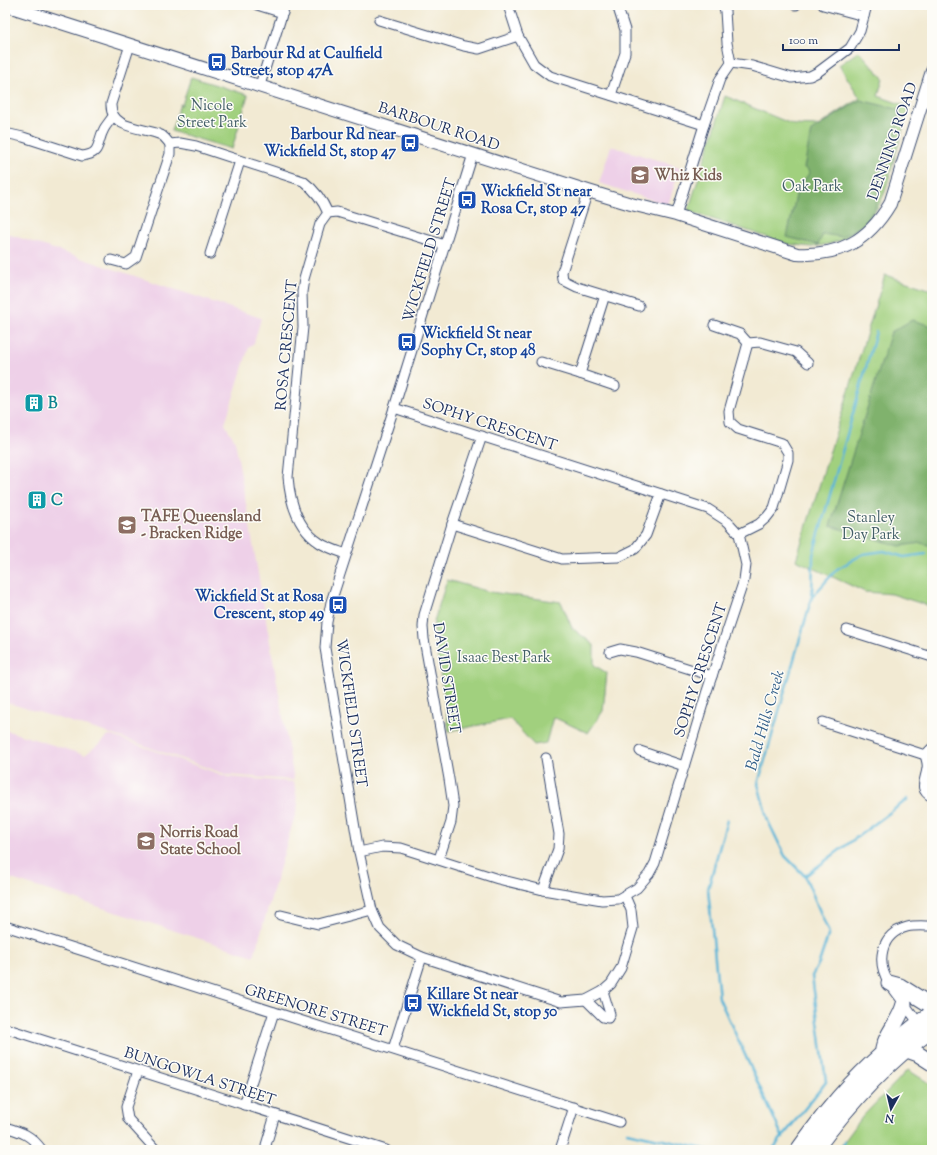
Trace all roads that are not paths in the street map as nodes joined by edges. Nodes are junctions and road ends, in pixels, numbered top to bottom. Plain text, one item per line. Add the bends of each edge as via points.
1 (5, 5) edge
2 (257, 5) edge
3 (508, 5) edge
4 (617, 5) edge
5 (723, 5) edge
6 (823, 5) edge
7 (867, 5) edge
8 (284, 9) edge
9 (864, 16) junction
10 (380, 20) dead end
11 (518, 36) junction
12 (130, 45) junction
13 (731, 63) junction
14 (932, 73) edge
15 (260, 86) junction
16 (611, 95) junction
17 (113, 116) junction
18 (704, 125) junction
19 (5, 133) edge
20 (170, 144) junction
21 (473, 154) junction
22 (240, 161) junction
23 (588, 191) junction
24 (328, 213) junction
25 (676, 215) junction
26 (863, 236) joint
27 (445, 245) junction
28 (210, 254) dead end
29 (111, 260) dead end
30 (605, 295) junction
31 (639, 306) dead end
32 (714, 325) dead end
33 (748, 343) junction
34 (541, 362) dead end
35 (808, 363) dead end
36 (580, 374) junction
37 (615, 386) dead end
38 (394, 408) junction
39 (482, 436) junction
40 (661, 494) junction
41 (452, 524) junction
42 (739, 534) junction
43 (346, 554) junction
44 (847, 630) dead end
45 (610, 652) dead end
46 (932, 657) edge
47 (712, 676) junction
48 (823, 722) dead end
49 (932, 748) edge
50 (640, 751) dead end
51 (925, 755) junction
52 (546, 758) dead end
53 (684, 766) junction
54 (930, 796) edge
55 (359, 852) junction
56 (439, 859) junction
57 (543, 890) junction
58 (625, 896) junction
59 (372, 910) junction
60 (281, 915) dead end
61 (5, 926) edge
62 (932, 926) edge
63 (422, 956) junction
64 (889, 983) junction
65 (604, 991) junction
66 (586, 1000) junction
67 (904, 1004) junction
68 (932, 1006) edge
69 (274, 1012) junction
70 (932, 1014) edge
71 (5, 1028) edge
72 (927, 1032) edge
73 (393, 1049) junction
74 (907, 1050) junction
75 (883, 1052) junction
76 (932, 1063) edge
77 (138, 1071) junction
78 (244, 1105) junction
79 (574, 1107) junction
80 (275, 1115) junction
81 (618, 1122) dead end
82 (5, 1127) edge
83 (42, 1150) edge
84 (156, 1150) edge
85 (268, 1150) edge
86 (386, 1150) edge
87 (560, 1150) edge
88 (798, 1150) edge
89 (815, 1150) edge

1 - 12 street, BARBOUR ROAD
2 - 8 street
3 - 11 street
4 - 16 street via 626,30 625,53
5 - 13 street
6 - 9 street
7 - 9 street
8 - 15 street
9 - 13 street via 860,31 850,48 810,76 792,78 752,66
10 - 11 street via 479,49
11 - 16 street via 534,64 550,76
12 - 15 street, BARBOUR ROAD
12 - 17 street via 111,104 110,112
13 - 18 street via 720,79
14 - 26 street, DENNING ROAD via 890,204 880,219
15 - 21 street, BARBOUR ROAD
16 - 18 street
17 - 19 street via 103,130 96,152 90,155 82,156
17 - 20 street via 118,122 160,135
18 - 25 street
20 - 22 street via 196,146
20 - 29 street via 170,154 136,257 126,264
21 - 23 street, BARBOUR ROAD
21 - 27 street, WICKFIELD STREET
22 - 24 street via 303,180 323,201
22 - 28 street
23 - 25 street, BARBOUR ROAD
23 - 30 street via 562,272 563,280
24 - 27 street via 337,212
24 - 43 street, ROSA CRESCENT via 320,224 302,292 303,327 288,477 289,491 299,521 321,544
25 - 26 street, BARBOUR ROAD via 797,254 811,255 837,251
27 - 38 street, WICKFIELD STREET
30 - 31 street
30 - 36 street
32 - 33 street via 740,334
33 - 35 street via 760,342 796,352
33 - 42 street via 730,411 730,422 738,429 782,443 788,453 788,460 774,508 759,524
34 - 36 street
36 - 37 street
38 - 39 street, SOPHY CRESCENT
38 - 43 street, WICKFIELD STREET
39 - 40 street, SOPHY CRESCENT
39 - 41 street, DAVID STREET
40 - 41 street via 646,535 635,550 619,557 562,559
40 - 42 street, SOPHY CRESCENT via 708,509 728,522
41 - 56 street, DAVID STREET via 424,615 423,627 453,806 451,822
42 - 47 street, SOPHY CRESCENT via 746,565 744,580
43 - 55 street, WICKFIELD STREET via 331,602 325,648
44 - 46 street
45 - 47 street via 620,649 636,652
47 - 53 street, SOPHY CRESCENT
48 - 51 street
49 - 51 street
50 - 53 street
51 - 54 street via 927,768 924,789
52 - 57 street via 559,834 558,850
53 - 58 street, SOPHY CRESCENT via 655,863 640,884
55 - 56 street, SOPHY CRESCENT via 382,847 401,848
55 - 59 street, WICKFIELD STREET
56 - 57 street, SOPHY CRESCENT via 498,879
57 - 58 street, SOPHY CRESCENT via 602,900
58 - 65 street, WICKFIELD STREET via 631,910 633,928 621,968
59 - 60 street via 318,924
59 - 63 street, WICKFIELD STREET via 380,928 397,945
61 - 69 street, GREENORE STREET
62 - 64 street via 916,926 898,930 891,935 881,954 884,976
63 - 66 street, WICKFIELD STREET via 561,1002
63 - 73 street
64 - 67 street
64 - 68 main road via 900,986
65 - 66 street, WICKFIELD STREET
65 - 66 street via 610,1014 608,1018 603,1017
67 - 72 street
67 - 75 main road via 885,1042
69 - 73 street, GREENORE STREET
69 - 78 street
70 - 72 main road
71 - 77 street, BUNGOWLA STREET
72 - 74 main road
72 - 75 main road
73 - 79 street, GREENORE STREET
74 - 76 main road via 923,1056
74 - 89 main road via 855,1098
75 - 88 main road via 833,1104
77 - 78 street, BUNGOWLA STREET
77 - 84 street via 126,1107 128,1118
78 - 80 street, BUNGOWLA STREET
79 - 81 street, GREENORE STREET
79 - 87 street
80 - 85 street via 266,1145
80 - 86 street, BUNGOWLA STREET
82 - 83 street via 24,1133

